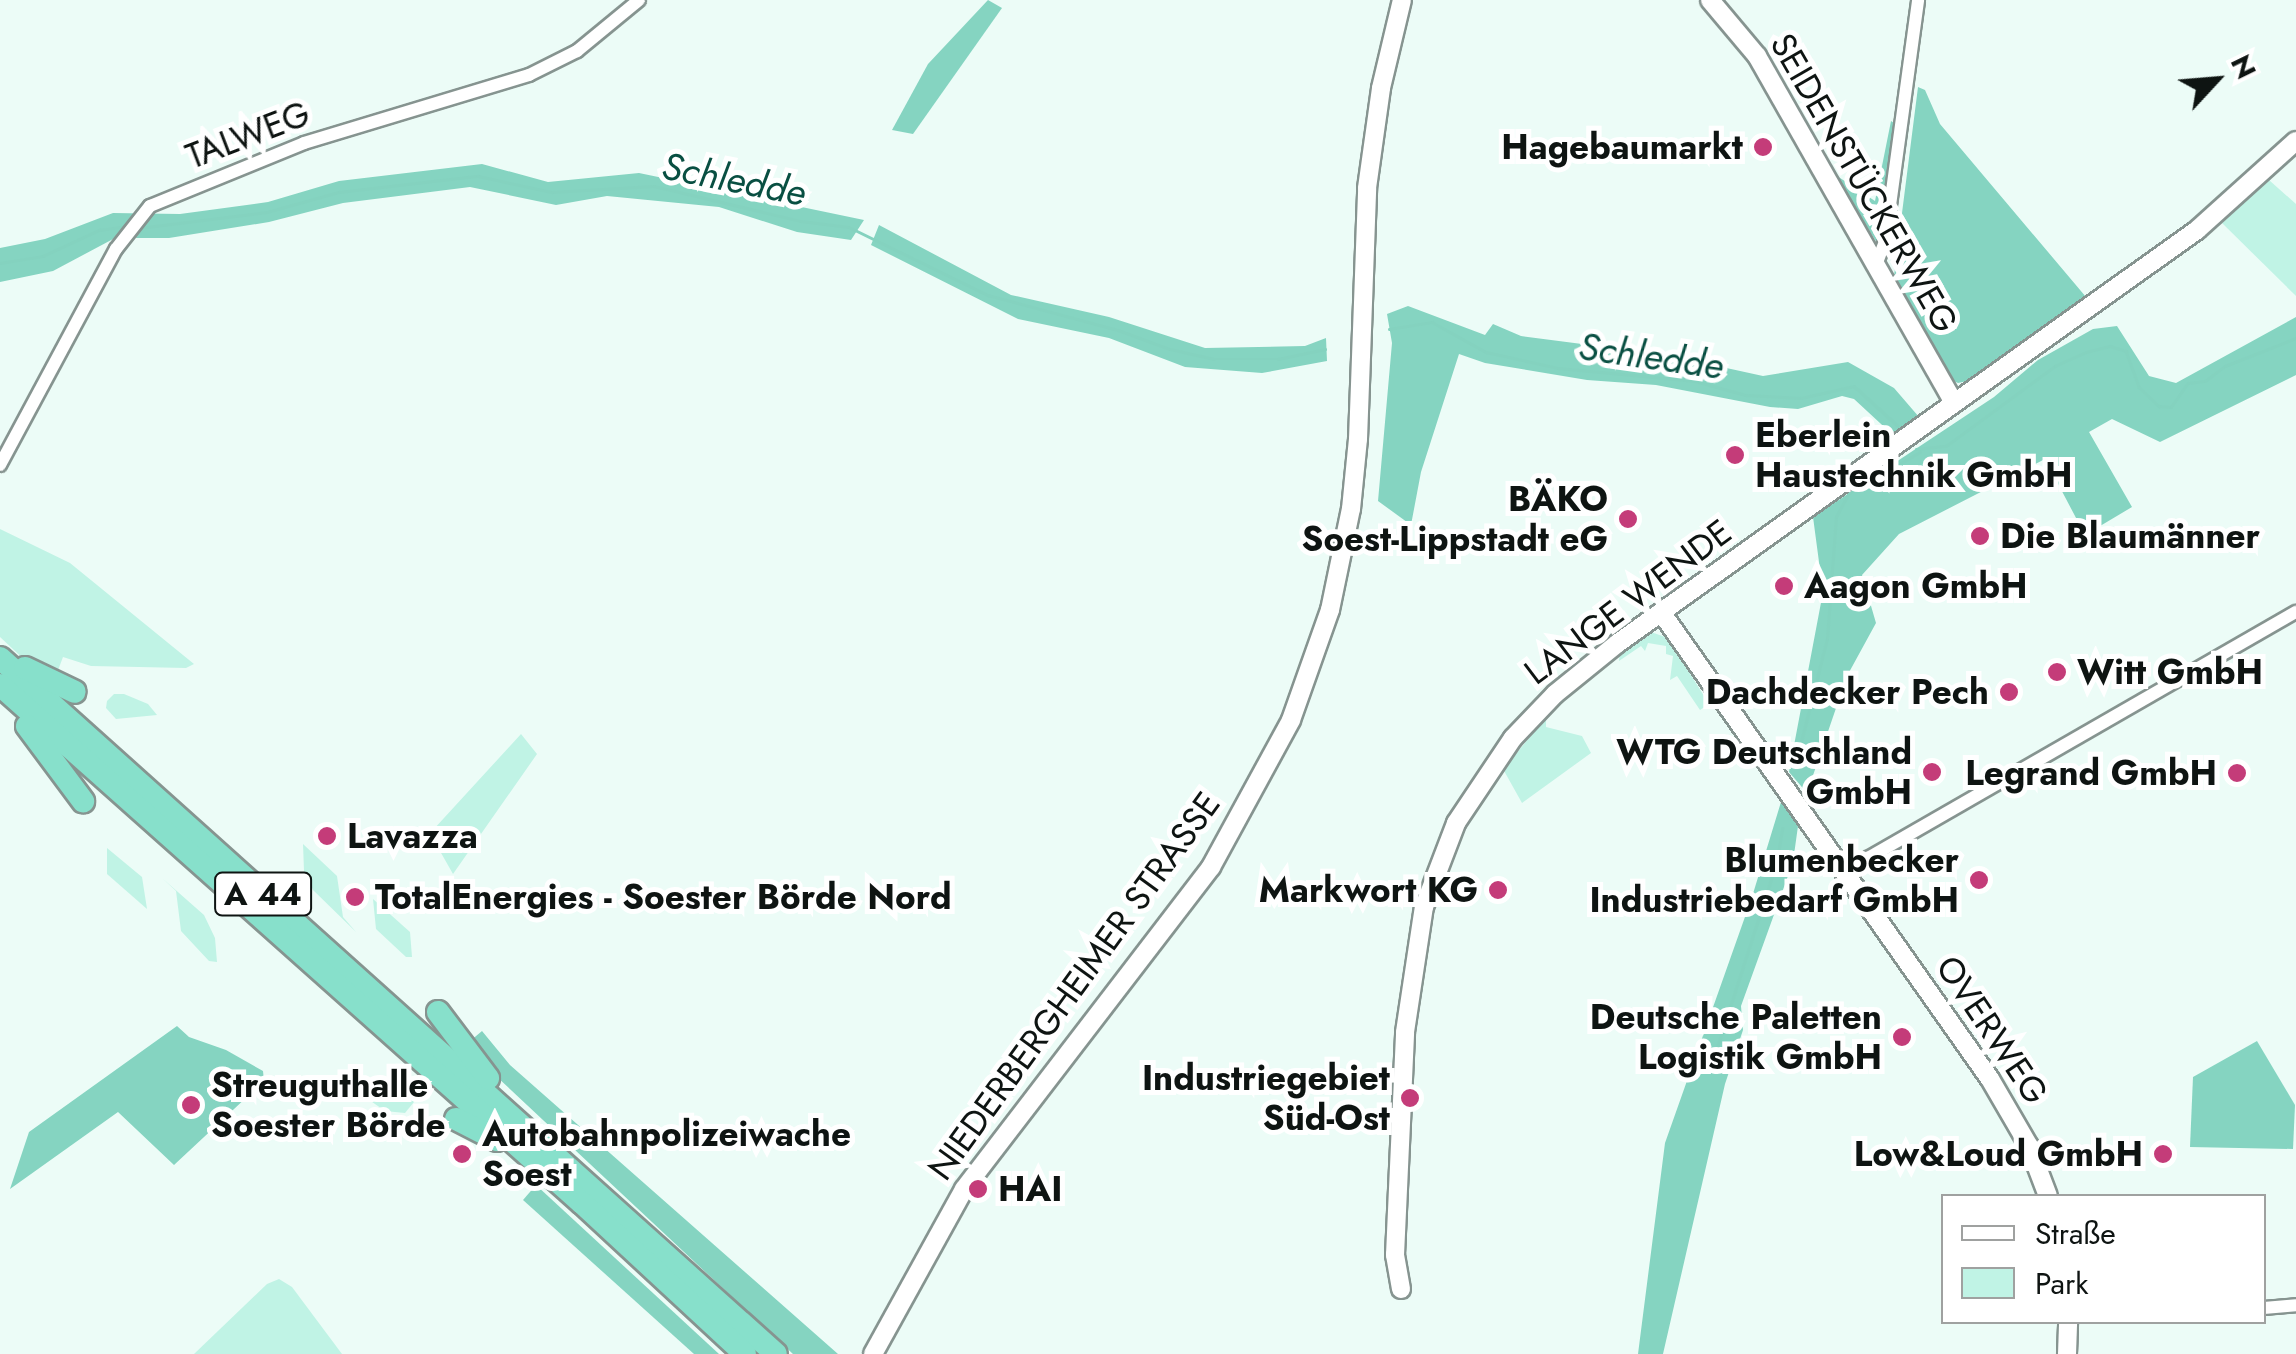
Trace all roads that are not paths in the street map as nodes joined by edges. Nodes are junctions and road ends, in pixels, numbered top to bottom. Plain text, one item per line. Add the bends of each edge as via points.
1 (639, 0) edge
2 (1402, 0) edge
3 (1710, 0) edge
4 (1918, 0) edge
5 (2296, 141) edge
6 (1876, 266) junction
7 (1954, 404) junction
8 (0, 466) edge
9 (1661, 612) junction
10 (2296, 612) edge
11 (0, 645) edge
12 (0, 658) edge
13 (0, 684) edge
14 (75, 692) dead end
15 (0, 698) edge
16 (84, 801) dead end
17 (1847, 876) junction
18 (438, 1012) dead end
19 (456, 1119) dead end
20 (517, 1140) junction
21 (565, 1180) junction
22 (2047, 1194) edge
23 (1401, 1290) dead end
24 (2296, 1305) edge
25 (2266, 1308) edge
26 (2068, 1324) edge
27 (744, 1354) edge
28 (776, 1354) edge
29 (873, 1354) edge
30 (2067, 1354) edge

1 - 8 street, TALWEG via 543,69 266,157 159,201 130,227
2 - 29 street, NIEDERBERGHEIMER STRASSE via 1380,88 1367,188 1351,509 1330,610 1292,720 1210,867 964,1189
3 - 6 street, SEIDENSTÜCKERWEG via 1757,56
4 - 6 street via 1885,242
5 - 7 street, LANGE WENDE via 2196,230
6 - 7 street, SEIDENSTÜCKERWEG
7 - 9 street, LANGE WENDE
9 - 17 street, OVERWEG
9 - 23 street, LANGE WENDE via 1575,676 1513,738 1464,809 1434,876 1405,1032 1396,1255
10 - 17 street
11 - 14 highway via 29,672
12 - 20 highway, A 44
13 - 20 highway, A 44
15 - 16 highway
17 - 22 street, OVERWEG via 1990,1078
18 - 20 highway
19 - 20 highway
20 - 21 highway
21 - 27 highway
21 - 28 highway
24 - 25 street
26 - 30 street

